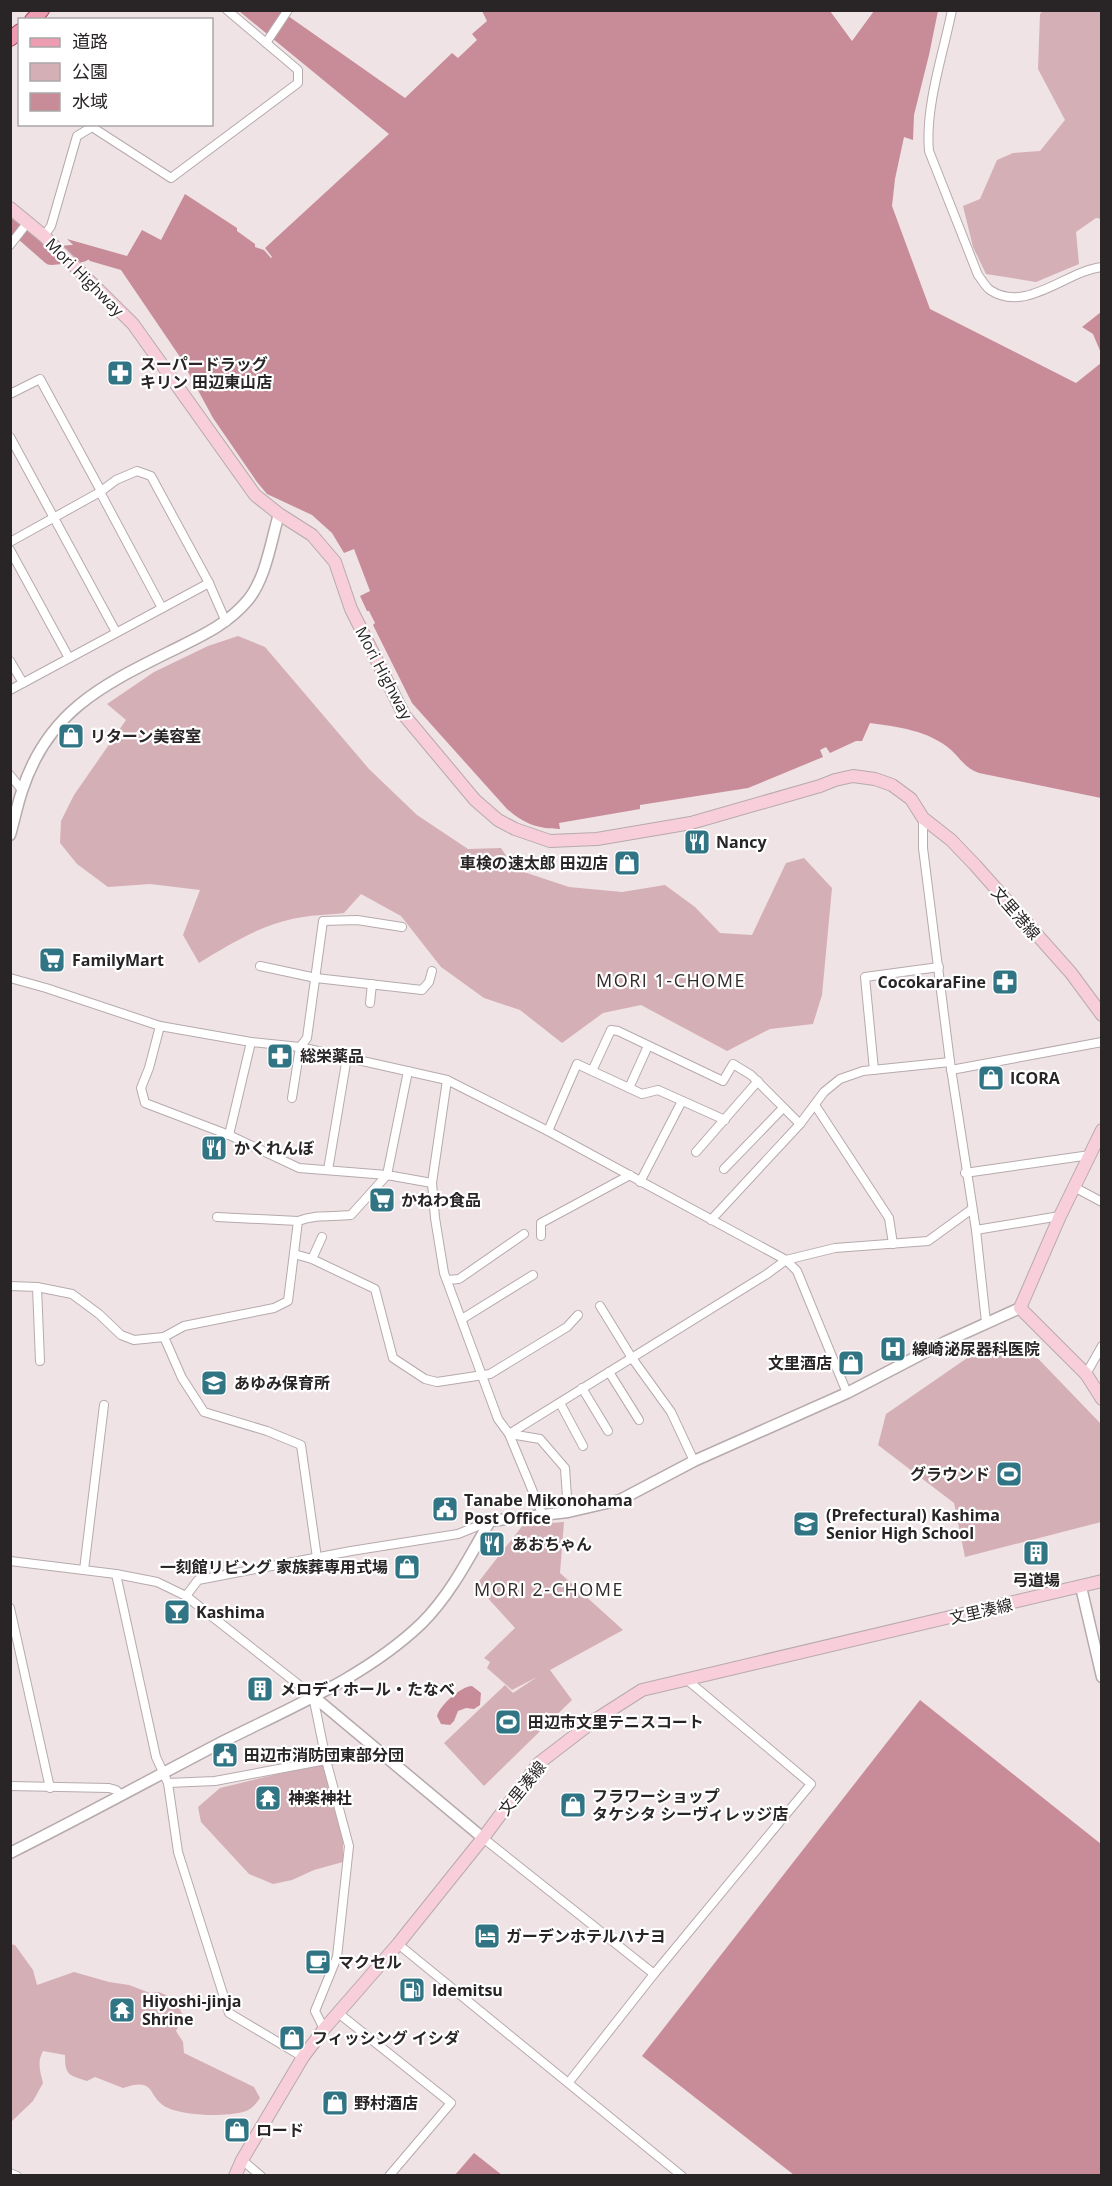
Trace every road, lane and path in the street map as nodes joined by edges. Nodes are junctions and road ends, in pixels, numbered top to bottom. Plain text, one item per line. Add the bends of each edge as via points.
1 (227, 10) edge
2 (288, 10) edge
3 (952, 10) edge
4 (266, 43) junction
5 (10, 208) edge
6 (26, 224) junction
7 (47, 239) junction
8 (10, 245) edge
9 (1101, 267) edge
10 (10, 394) edge
11 (10, 437) edge
12 (101, 491) junction
13 (279, 514) junction
14 (53, 518) junction
15 (10, 542) edge
16 (10, 550) edge
17 (209, 583) junction
18 (162, 608) junction
19 (226, 622) junction
20 (116, 632) junction
21 (69, 658) junction
22 (10, 661) edge
23 (22, 683) junction
24 (10, 690) edge
25 (10, 775) edge
26 (22, 790) junction
27 (923, 818) junction
28 (10, 835) edge
29 (402, 927) dead end
30 (260, 966) dead end
31 (939, 967) junction
32 (432, 971) dead end
33 (10, 978) edge
34 (316, 978) junction
35 (372, 984) junction
36 (370, 1003) dead end
37 (1101, 1015) edge
38 (160, 1026) junction
39 (251, 1042) junction
40 (1101, 1042) edge
41 (648, 1046) junction
42 (300, 1047) junction
43 (347, 1058) junction
44 (950, 1066) junction
45 (874, 1070) junction
46 (408, 1071) junction
47 (592, 1071) junction
48 (447, 1080) junction
49 (758, 1081) junction
50 (629, 1088) junction
51 (292, 1098) dead end
52 (682, 1101) junction
53 (815, 1105) junction
54 (783, 1108) junction
55 (725, 1120) junction
56 (801, 1124) junction
57 (1101, 1130) edge
58 (548, 1131) junction
59 (229, 1135) junction
60 (696, 1152) dead end
61 (1090, 1155) junction
62 (724, 1169) dead end
63 (328, 1170) junction
64 (965, 1173) junction
65 (387, 1175) junction
66 (630, 1175) junction
67 (640, 1182) junction
68 (432, 1183) junction
69 (1074, 1187) junction
70 (1101, 1202) edge
71 (972, 1209) junction
72 (1060, 1216) junction
73 (217, 1217) dead end
74 (711, 1220) junction
75 (298, 1221) junction
76 (976, 1230) junction
77 (524, 1234) dead end
78 (541, 1236) dead end
79 (322, 1237) dead end
80 (892, 1244) junction
81 (294, 1254) junction
82 (312, 1259) junction
83 (786, 1260) junction
84 (533, 1275) dead end
85 (447, 1280) junction
86 (10, 1286) edge
87 (37, 1287) junction
88 (600, 1306) dead end
89 (1020, 1308) junction
90 (578, 1315) dead end
91 (462, 1319) junction
92 (986, 1322) junction
93 (164, 1336) junction
94 (1101, 1346) edge
95 (632, 1358) junction
96 (40, 1361) dead end
97 (609, 1372) junction
98 (482, 1374) junction
99 (1086, 1374) junction
100 (582, 1388) junction
101 (847, 1393) junction
102 (1101, 1399) edge
103 (560, 1403) junction
104 (104, 1404) dead end
105 (639, 1420) dead end
106 (608, 1431) dead end
107 (509, 1434) junction
108 (583, 1446) dead end
109 (694, 1461) junction
110 (568, 1512) junction
111 (543, 1515) junction
112 (490, 1521) junction
113 (317, 1558) junction
114 (10, 1561) edge
115 (84, 1570) junction
116 (116, 1574) junction
117 (1101, 1581) edge
118 (1081, 1587) junction
119 (186, 1596) junction
120 (10, 1608) edge
121 (1101, 1677) edge
122 (686, 1679) junction
123 (313, 1696) junction
124 (383, 1754) junction
125 (326, 1760) junction
126 (166, 1778) junction
127 (10, 1786) edge
128 (50, 1788) junction
129 (121, 1795) junction
130 (483, 1838) junction
131 (10, 1853) edge
132 (398, 1944) junction
133 (654, 1974) junction
134 (337, 2012) junction
135 (324, 2029) junction
136 (303, 2057) junction
137 (569, 2082) junction
138 (242, 2160) junction
139 (10, 2174) edge
140 (16, 2175) edge
141 (235, 2175) edge
142 (261, 2175) edge
143 (389, 2175) edge
144 (682, 2175) edge

1 - 4 street
2 - 4 street
3 - 9 street via 931,111 929,151 978,275 989,289 1018,297
4 - 7 street via 298,70 298,83 171,178 92,127 77,136
5 - 6 main road, Mori Highway
6 - 7 main road, Mori Highway
6 - 8 street
7 - 13 main road, Mori Highway via 133,324 239,476
10 - 12 street via 40,379
11 - 14 street
12 - 14 street
12 - 17 street via 137,471 151,476
12 - 18 street
13 - 19 street via 262,573 250,598
13 - 27 main road, Mori Highway via 312,535 335,562 351,609 404,715 475,800 515,829 550,841 654,831 691,824 853,776 892,785 911,799
14 - 15 street
14 - 20 street
16 - 21 street
17 - 18 street
17 - 19 street
18 - 20 street
19 - 26 street via 109,682 73,708 49,735
20 - 21 street
21 - 23 street
22 - 23 street
23 - 24 street
25 - 26 street
26 - 28 street
27 - 31 street via 922,848
27 - 37 main road, 文里港線 via 975,864 1071,973
29 - 34 street via 357,920 323,921
30 - 34 street
31 - 44 street
31 - 45 street via 865,978
32 - 35 street via 422,990
33 - 38 street
34 - 35 street
34 - 42 street via 307,1038
35 - 36 street
38 - 39 street
38 - 59 street via 141,1088 145,1103
39 - 42 street
39 - 59 street
40 - 44 street
41 - 47 street via 611,1030
41 - 49 street via 723,1081 733,1064
41 - 50 street
42 - 43 street
42 - 51 street
43 - 46 street
43 - 63 street
44 - 45 street
44 - 64 street
45 - 53 street via 840,1079
46 - 48 street
46 - 65 street
47 - 50 street
47 - 58 street via 577,1064
48 - 58 street
48 - 68 street
49 - 54 street
49 - 55 street
50 - 52 street via 642,1094 658,1090
52 - 55 street
52 - 67 street
53 - 56 street
53 - 80 street via 889,1218
54 - 56 street
54 - 62 street
55 - 60 street
56 - 74 street
57 - 61 main road
58 - 66 street
59 - 63 street via 299,1168
61 - 64 street
61 - 69 main road
63 - 65 street
64 - 71 street
65 - 68 street
65 - 75 street via 351,1215 312,1216
66 - 67 street
66 - 78 street via 541,1223
67 - 74 street
68 - 85 street
69 - 70 street
69 - 72 main road
71 - 76 street
71 - 80 street via 928,1241
72 - 76 street
72 - 89 main road
73 - 75 street
74 - 83 street
75 - 81 street
76 - 92 street
77 - 85 street via 459,1279
79 - 82 street
80 - 83 street via 835,1248
81 - 82 street
81 - 93 street via 288,1301 274,1308 184,1326
82 - 98 street via 375,1289 393,1358 437,1382
83 - 95 street
83 - 101 street via 797,1272
84 - 91 street
85 - 91 street
86 - 87 street
87 - 93 street via 72,1294 121,1335 134,1340
87 - 96 street
88 - 95 street
89 - 92 street
89 - 99 main road
90 - 98 street via 567,1327 490,1374
91 - 98 street
92 - 101 street
93 - 113 street via 182,1378 204,1412 301,1445
94 - 99 street
95 - 97 street
95 - 109 street via 671,1412
97 - 100 street
97 - 105 street
98 - 107 street via 498,1419
99 - 102 main road
100 - 103 street
100 - 106 street
101 - 109 street
103 - 107 street
103 - 108 street
104 - 115 street
107 - 110 street via 540,1439 565,1468
107 - 111 street
109 - 110 street via 620,1500
110 - 111 street
111 - 112 street
112 - 113 street via 458,1534
112 - 123 street via 445,1597 423,1622 371,1664
113 - 119 street via 198,1580
114 - 115 street
115 - 116 street
116 - 119 street via 157,1582
116 - 126 street via 156,1757
117 - 118 main road, 文里湊線
118 - 121 street
118 - 122 main road, 文里湊線
119 - 123 street
120 - 128 street
122 - 130 main road, 文里湊線 via 642,1690 539,1763
122 - 133 street via 811,1784
123 - 124 street
123 - 125 street
123 - 126 street
124 - 125 street
124 - 130 street
125 - 126 street via 215,1781
125 - 135 street via 348,1846 337,1957 315,2011
126 - 129 street
126 - 136 street via 178,1852 229,2013
127 - 128 street
128 - 129 street via 109,1788
129 - 131 street
130 - 132 main road, 文里湊線
130 - 133 street
132 - 134 main road, 文里湊線
132 - 137 street
133 - 137 street
134 - 135 main road, 文里湊線
134 - 143 street via 452,2103
135 - 136 main road, 文里湊線
136 - 138 main road, 文里湊線
137 - 144 street
138 - 141 main road, 文里湊線
138 - 142 street
139 - 140 street

